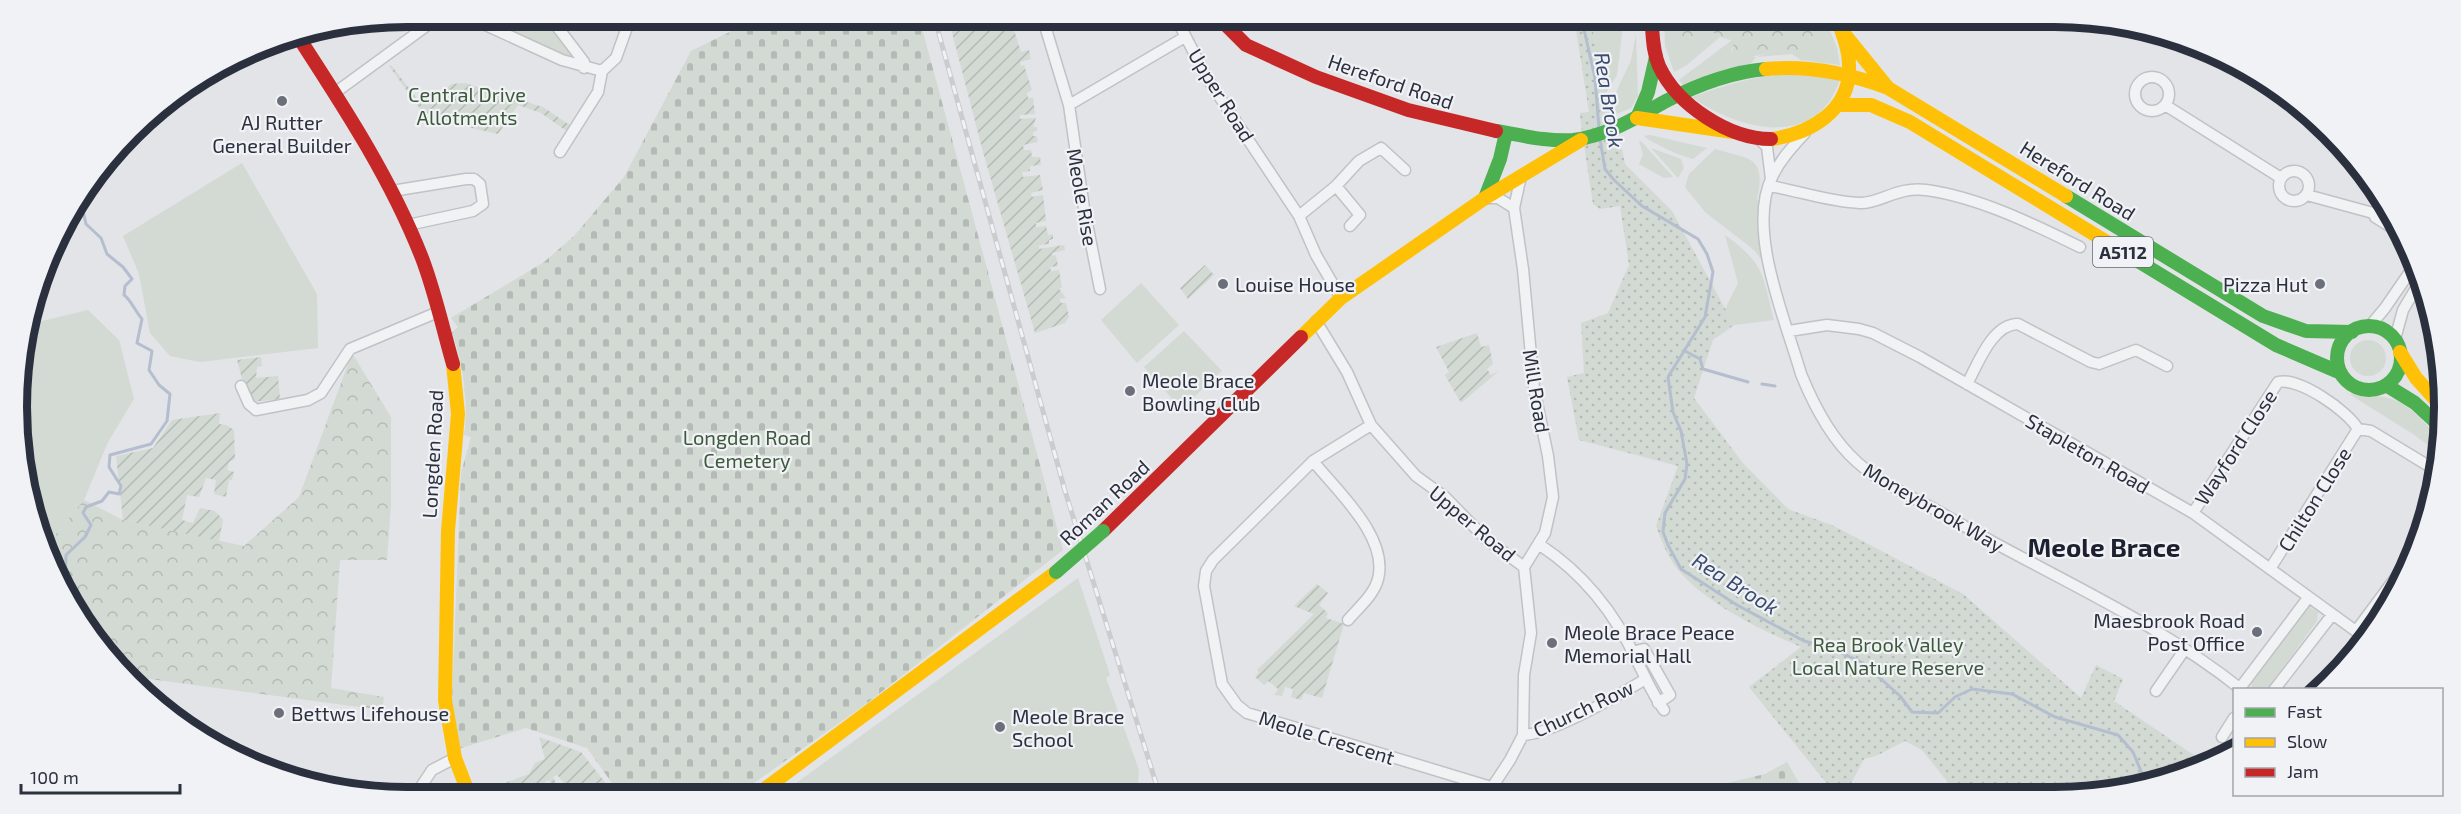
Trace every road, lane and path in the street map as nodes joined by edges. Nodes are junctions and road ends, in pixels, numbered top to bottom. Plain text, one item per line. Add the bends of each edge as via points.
1 (425, 27) edge
2 (491, 27) edge
3 (557, 27) edge
4 (627, 27) edge
5 (1045, 27) edge
6 (1180, 27) edge
7 (1225, 27) edge
8 (1652, 27) edge
9 (1839, 27) edge
10 (1841, 27) edge
11 (1185, 36) junction
12 (302, 42) edge
13 (1656, 57) junction
14 (584, 68) junction
15 (602, 71) junction
16 (1849, 73) junction
17 (1888, 88) junction
18 (336, 92) junction
19 (1681, 94) junction
20 (1069, 105) junction
21 (1838, 105) junction
22 (2164, 105) dead end
23 (1637, 118) junction
24 (1732, 132) junction
25 (1805, 132) junction
26 (1506, 133) junction
27 (1583, 139) junction
28 (1759, 139) junction
29 (560, 152) dead end
30 (1405, 170) dead end
31 (1521, 176) junction
32 (2281, 178) junction
33 (1770, 182) junction
34 (1336, 186) junction
35 (392, 191) junction
36 (2307, 195) junction
37 (1485, 198) junction
38 (1514, 208) junction
39 (2370, 214) junction
40 (1299, 216) junction
41 (2383, 216) edge
42 (408, 225) junction
43 (2387, 225) edge
44 (1350, 226) dead end
45 (2080, 247) dead end
46 (2409, 273) edge
47 (1100, 289) dead end
48 (2415, 289) edge
49 (1341, 298) junction
50 (438, 312) junction
51 (1316, 321) junction
52 (2370, 326) junction
53 (1789, 331) junction
54 (2352, 332) junction
55 (2398, 345) junction
56 (2167, 366) dead end
57 (2341, 373) junction
58 (1967, 384) junction
59 (2386, 385) junction
60 (241, 386) dead end
61 (2434, 398) edge
62 (2433, 420) edge
63 (1371, 425) junction
64 (2358, 429) junction
65 (1313, 461) junction
66 (2429, 466) edge
67 (2193, 513) junction
68 (1539, 545) junction
69 (1524, 567) junction
70 (2270, 569) junction
71 (2308, 598) junction
72 (2332, 615) junction
73 (1348, 620) dead end
74 (2359, 633) edge
75 (2185, 649) junction
76 (1632, 652) junction
77 (1644, 680) junction
78 (2240, 688) edge
79 (2242, 688) edge
80 (2276, 688) edge
81 (2156, 692) dead end
82 (2233, 721) edge
83 (1522, 735) junction
84 (2222, 736) dead end
85 (456, 758) junction
86 (421, 787) edge
87 (466, 787) edge
88 (767, 787) edge
89 (1477, 787) edge
90 (1492, 787) edge

1 - 18 street
2 - 14 street
3 - 14 street via 584,62
4 - 15 street via 616,58
5 - 20 street, Meole Rise
6 - 11 street, Upper Road
7 - 26 main road, Hereford Road via 1272,58 1366,98 1439,121
8 - 13 main road
9 - 16 main road
10 - 17 main road, Hereford Road / A5112
11 - 20 street
11 - 40 street, Upper Road via 1207,78
12 - 18 main road, Longden Road
13 - 19 main road via 1667,80
13 - 23 main road
14 - 15 street
15 - 29 street via 598,92
16 - 17 main road, Hereford Road
16 - 19 main road, Hereford Road via 1784,66 1754,69
16 - 21 main road
17 - 54 main road, Hereford Road / A5112 via 2263,316 2309,333
18 - 35 main road, Longden Road
19 - 23 main road, Hereford Road
19 - 24 main road
20 - 47 street, Meole Rise
21 - 25 main road
21 - 57 main road, Hereford Road / A5112 via 1871,105 1910,122 2276,345
22 - 32 street
23 - 24 main road
23 - 27 main road, Hereford Road
24 - 28 main road
25 - 28 main road via 1787,139
25 - 33 street, Moneybrook Way
26 - 27 main road, Hereford Road
26 - 37 main road
27 - 31 main road, Roman Road
28 - 33 street, Moneybrook Way via 1767,147
30 - 34 street via 1382,148 1359,161
31 - 37 main road, Roman Road
31 - 38 street, Mill Road
32 - 36 street via 2279,189 2285,198 2299,201
32 - 36 street via 2290,171 2301,172 2308,180
33 - 45 street via 1862,204 1892,193 1927,190 2032,220
33 - 53 street, Moneybrook Way via 1765,238
34 - 40 street
34 - 44 street via 1360,214
35 - 42 main road, Longden Road
35 - 42 street via 466,179 480,184 483,204 473,212
36 - 39 street
37 - 38 street via 1498,198
37 - 49 main road, Roman Road
38 - 68 street, Mill Road via 1534,388 1553,496
39 - 41 street
39 - 43 street
40 - 49 street, Upper Road
42 - 50 main road, Longden Road
46 - 52 street
48 - 55 street via 2403,310
49 - 51 main road, Roman Road
50 - 60 street via 350,349 321,393 308,400 256,410
50 - 85 main road, Longden Road via 453,365 457,401 448,531 445,688 448,729
51 - 63 street, Upper Road via 1347,372
51 - 88 main road, Roman Road, bridge via 1103,531 1056,572
52 - 54 main road, A5112
52 - 55 main road via 2381,328
53 - 58 street, Stapleton Road via 1827,325 1873,333
53 - 75 street, Moneybrook Way via 1810,395 1833,435 1862,466
54 - 57 main road via 2338,353
55 - 59 main road via 2398,372
55 - 61 main road via 2416,378
56 - 58 street via 2136,350 2099,364 2091,362 2019,324 2009,324 1996,334
57 - 59 main road, A5112 via 2361,389
58 - 67 street, Stapleton Road
59 - 62 main road
63 - 65 street, Meole Crescent
63 - 69 street, Upper Road via 1416,476 1445,497 1486,539
64 - 66 street via 2371,431
64 - 67 street, Wayford Close via 2352,419 2305,387 2286,380 2278,382
64 - 70 street, Chilton Close
65 - 73 street via 1373,535 1379,560 1375,587
65 - 89 street, Meole Crescent via 1206,571 1206,604 1222,684 1248,713
67 - 70 street, Stapleton Road
68 - 69 street, Mill Road
68 - 76 street via 1596,592
69 - 83 street, Upper Road via 1531,633 1524,675
70 - 71 street, Stapleton Road
71 - 72 street, Stapleton Road
71 - 79 street
72 - 74 street, Stapleton Road
72 - 80 street
75 - 78 street, Moneybrook Way
75 - 81 street
76 - 77 street
76 - 77 street via 1644,649 1670,695 1661,706
77 - 83 street, Church Row via 1556,725
82 - 84 street
83 - 90 street, Upper Road
85 - 86 street via 432,770
85 - 87 main road, Longden Road

